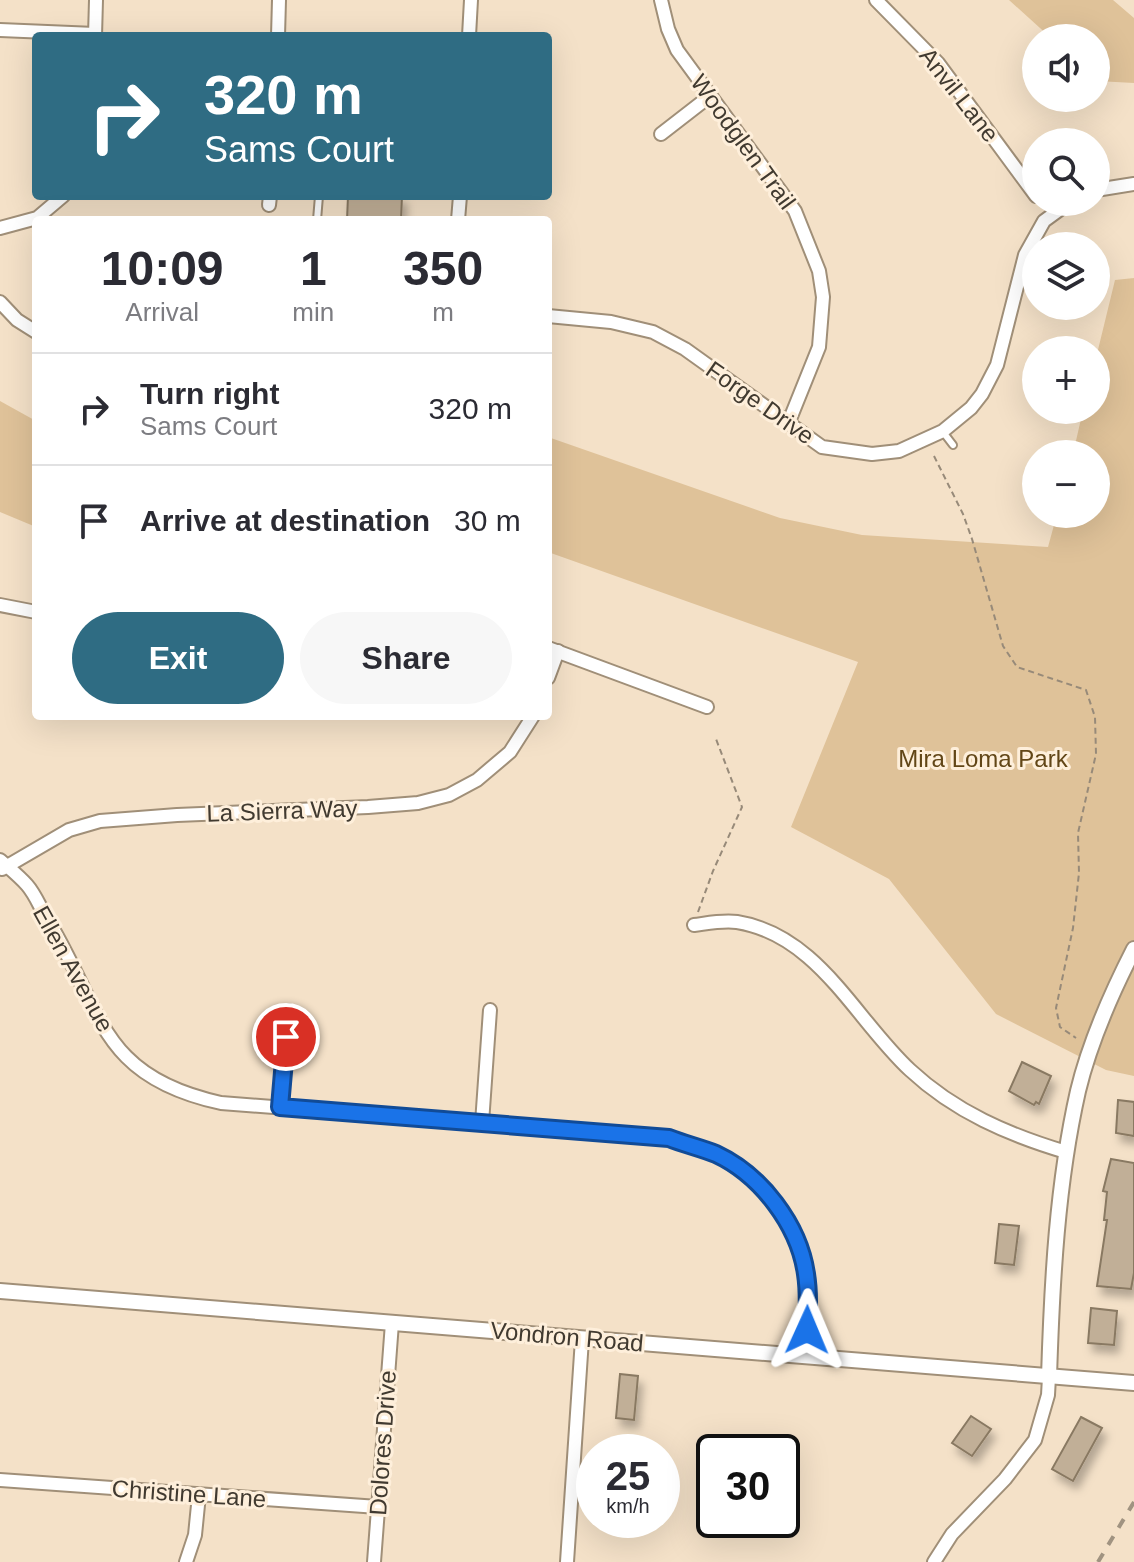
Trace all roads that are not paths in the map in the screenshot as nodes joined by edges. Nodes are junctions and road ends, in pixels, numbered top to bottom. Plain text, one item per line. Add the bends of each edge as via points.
1 (96, 0) edge
2 (279, 0) edge
3 (471, 0) edge
4 (661, 0) edge
5 (876, 0) edge
6 (0, 30) edge
7 (38, 32) edge
8 (95, 32) edge
9 (278, 32) edge
10 (469, 32) edge
11 (710, 96) junction
12 (661, 134) dead end
13 (1022, 177) edge
14 (1134, 184) edge
15 (1110, 188) edge
16 (58, 200) edge
17 (39, 216) edge
18 (1051, 216) edge
19 (32, 219) edge
20 (0, 228) edge
21 (0, 302) edge
22 (552, 316) edge
23 (32, 329) edge
24 (788, 424) junction
25 (943, 431) junction
26 (953, 445) dead end
27 (0, 605) edge
28 (32, 611) edge
29 (553, 649) edge
30 (707, 707) dead end
31 (530, 720) edge
32 (2, 866) edge
33 (694, 925) road end
34 (1134, 949) edge
35 (490, 1010) dead end
36 (288, 1011) dead end
37 (280, 1107) junction
38 (482, 1123) junction
39 (1066, 1152) junction
40 (0, 1291) edge
41 (392, 1323) junction
42 (582, 1339) junction
43 (806, 1357) junction
44 (1049, 1377) junction
45 (1134, 1383) edge
46 (0, 1480) edge
47 (199, 1495) junction
48 (378, 1507) junction
49 (186, 1562) edge
50 (374, 1562) edge
51 (567, 1562) edge
52 (934, 1562) edge

1 - 8 street
2 - 9 street
3 - 10 street
4 - 11 street, Woodglen Trail via 677,50
5 - 13 street, Anvil Lane via 938,63
6 - 7 street
11 - 12 street
11 - 24 street, Woodglen Trail via 795,211 819,271 819,347
14 - 15 street
16 - 17 street
18 - 25 street, Forge Drive via 1025,255 989,381 971,408
19 - 20 street
21 - 23 street
22 - 24 street, Forge Drive via 653,332
24 - 25 street, Forge Drive via 822,447 872,454 899,451
25 - 26 lane
27 - 28 street
29 - 30 street
31 - 32 street, La Sierra Way via 510,752 449,795 393,805 100,821 69,830
32 - 37 street, Ellen Avenue via 28,886 103,1028 140,1070 196,1097
33 - 39 street via 737,922 782,937 832,980 911,1071 965,1113
34 - 39 street via 1093,1044
35 - 38 street
36 - 37 street
37 - 38 street, Ellen Avenue
38 - 43 street, Ellen Avenue via 669,1138 736,1166 775,1203 803,1259
39 - 44 street
40 - 41 street, Vondron Road
41 - 42 street, Vondron Road
41 - 48 street, Dolores Drive
42 - 43 street, Vondron Road
42 - 51 street
43 - 44 street, Vondron Road
44 - 45 street, Vondron Road
44 - 52 street via 1035,1440
46 - 47 street, Christine Lane
47 - 48 street, Christine Lane
47 - 49 street
48 - 50 street, Dolores Drive

